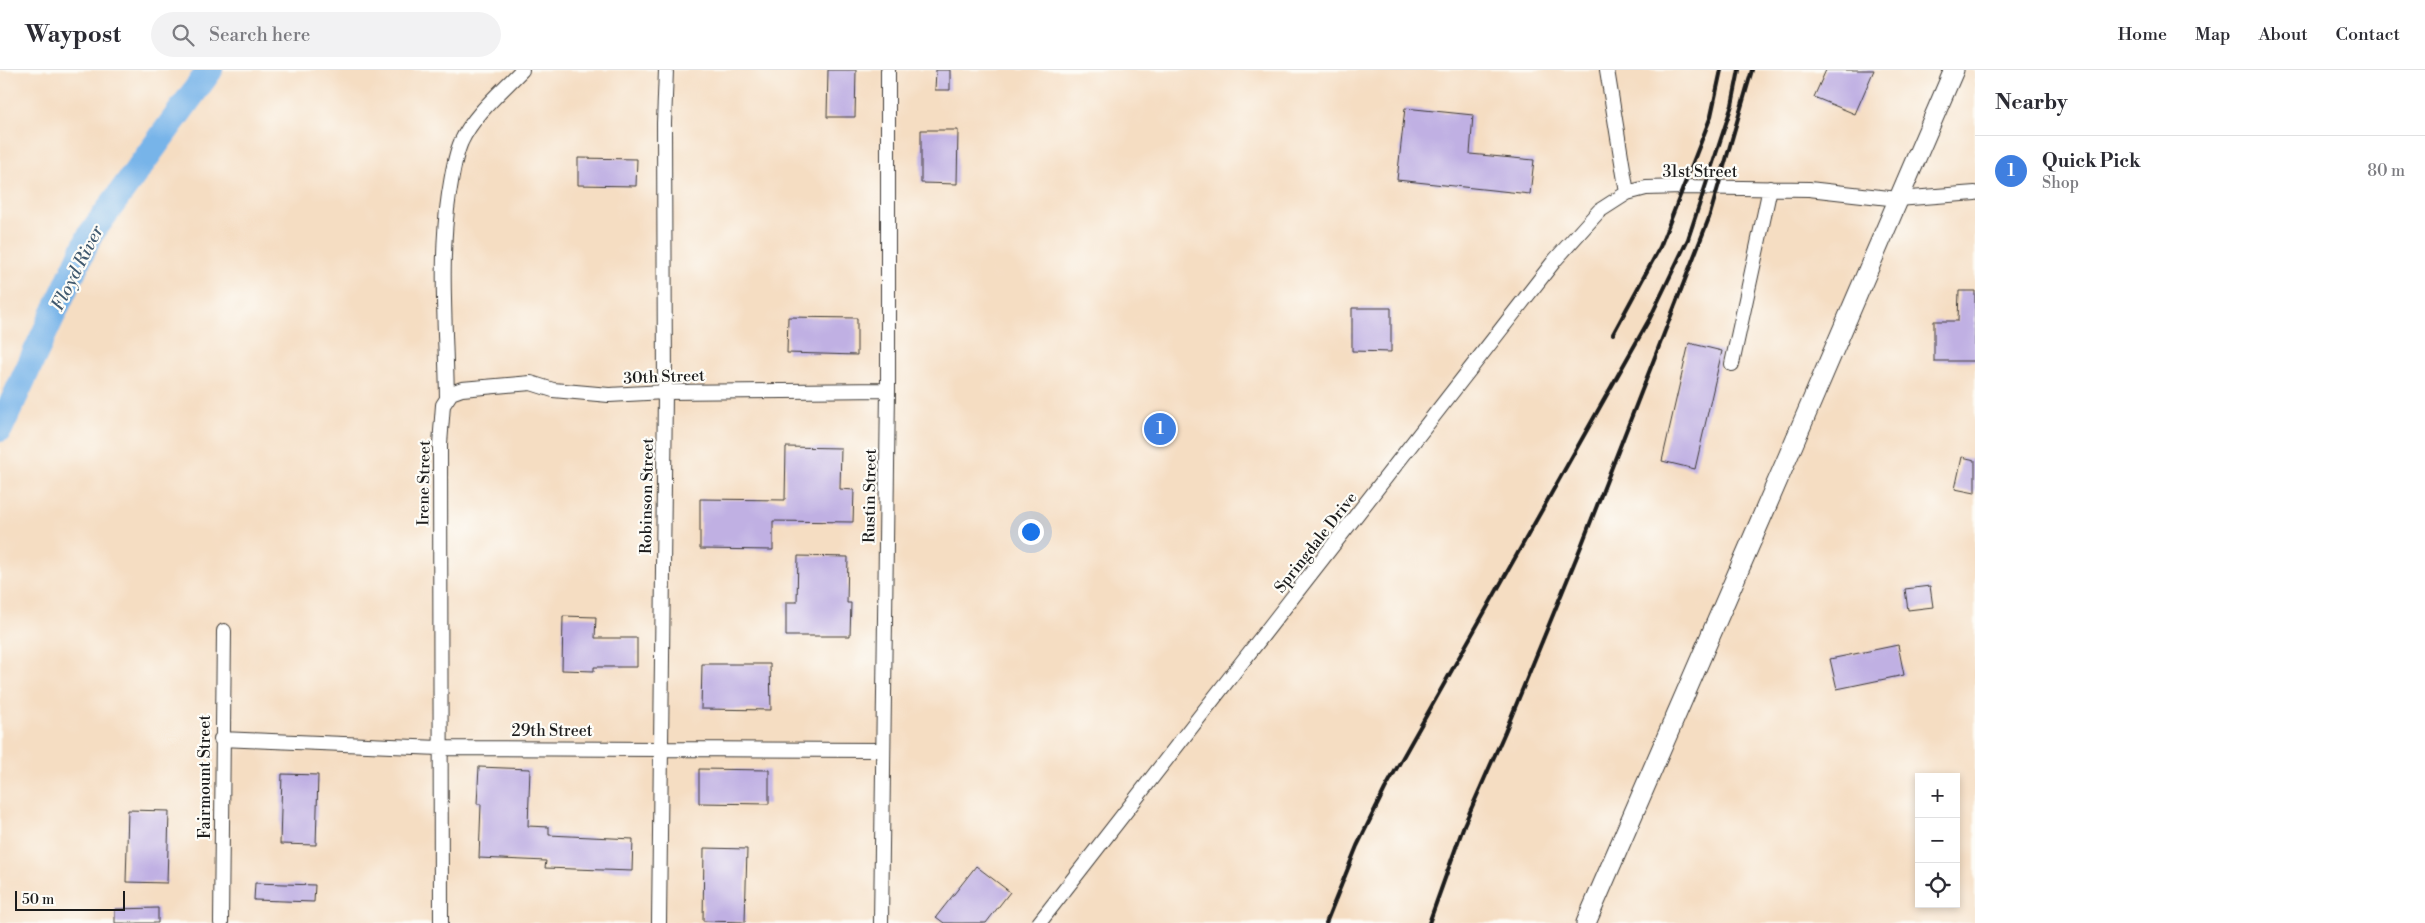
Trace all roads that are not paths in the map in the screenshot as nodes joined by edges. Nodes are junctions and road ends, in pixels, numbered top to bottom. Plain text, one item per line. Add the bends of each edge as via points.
1 (522, 70) edge
2 (666, 70) edge
3 (888, 70) edge
4 (1607, 70) edge
5 (1954, 70) edge
6 (1770, 188) junction
7 (1627, 193) junction
8 (1975, 193) edge
9 (1898, 199) junction
10 (1732, 364) dead end
11 (888, 390) junction
12 (665, 392) junction
13 (447, 399) junction
14 (224, 631) dead end
15 (221, 738) junction
16 (439, 748) junction
17 (660, 748) junction
18 (883, 750) junction
19 (220, 923) edge
20 (441, 923) edge
21 (659, 923) edge
22 (881, 923) edge
23 (1039, 923) edge
24 (1586, 923) edge

1 - 13 street, Irene Street via 472,123 461,142 453,170 444,255
2 - 12 street, Robinson Street
3 - 11 street, Rustin Street
4 - 7 street
5 - 9 main road
6 - 7 street, 31st Street via 1646,188
6 - 9 street, 31st Street via 1847,192
6 - 10 street
7 - 23 street, Springdale Drive via 1599,211 1555,260
8 - 9 street, 31st Street
9 - 24 main road
11 - 12 street, 30th Street
11 - 18 street, Rustin Street
12 - 13 street, 30th Street via 609,395 553,390 531,383 462,389 451,393
12 - 17 street, Robinson Street
13 - 16 street, Irene Street via 443,405 440,444
14 - 15 street, Fairmount Street
15 - 16 street, 29th Street
15 - 19 street, Fairmount Street
16 - 17 street, 29th Street
16 - 20 street, Irene Street
17 - 18 street, 29th Street
17 - 21 street, Robinson Street
18 - 22 street, Rustin Street

